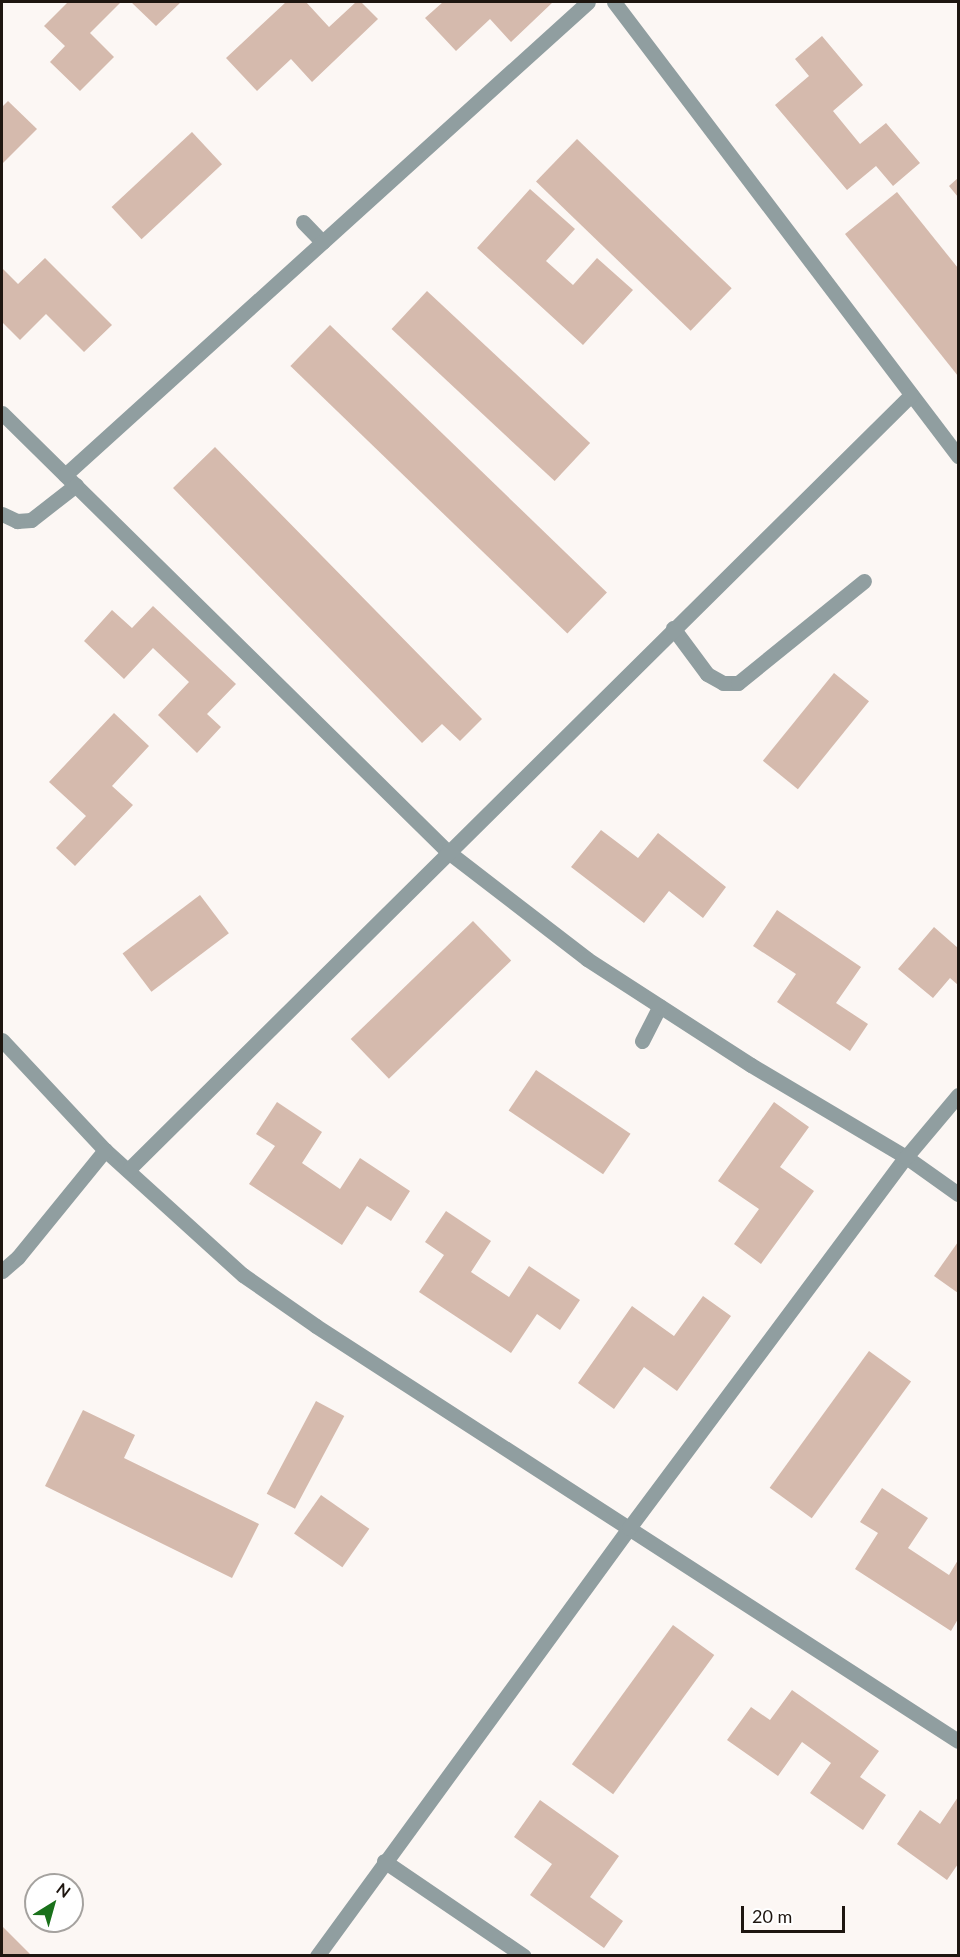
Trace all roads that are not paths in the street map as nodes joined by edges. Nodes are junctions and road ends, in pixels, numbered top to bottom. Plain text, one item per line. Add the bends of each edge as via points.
1 (588, 2) edge
2 (614, 2) edge
3 (303, 222) dead end
4 (322, 242) junction
5 (910, 395) junction
6 (2, 413) edge
7 (958, 456) edge
8 (71, 480) junction
9 (2, 514) edge
10 (864, 581) dead end
11 (673, 628) junction
12 (447, 851) junction
13 (660, 1006) junction
14 (2, 1040) edge
15 (642, 1041) dead end
16 (958, 1095) edge
17 (105, 1150) junction
18 (906, 1157) junction
19 (128, 1170) junction
20 (958, 1194) edge
21 (2, 1271) edge
22 (629, 1528) junction
23 (958, 1741) edge
24 (384, 1861) junction
25 (317, 1956) edge
26 (524, 1956) edge

1 - 4 street
2 - 5 street
3 - 4 street
4 - 8 street
5 - 7 street
5 - 11 street
6 - 8 street
8 - 9 street via 31,520 17,521
8 - 12 street
10 - 11 street via 738,683 723,683 707,674
11 - 12 street
12 - 13 street via 586,959
12 - 19 street
13 - 15 street
13 - 18 street
14 - 17 street
16 - 18 street
17 - 19 street
17 - 21 street via 18,1257
18 - 20 street
18 - 22 street
19 - 22 street via 243,1275
22 - 23 street
22 - 24 street
24 - 25 street
24 - 26 street

